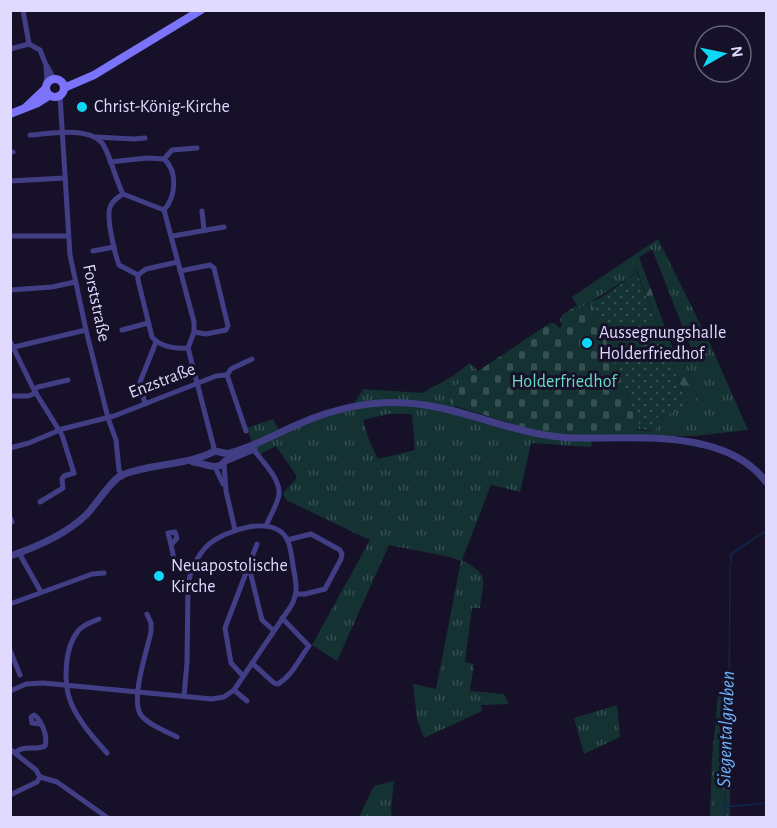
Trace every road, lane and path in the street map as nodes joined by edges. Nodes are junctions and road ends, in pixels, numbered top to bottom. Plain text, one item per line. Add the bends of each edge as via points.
1 (23, 10) edge
2 (201, 10) edge
3 (29, 44) junction
4 (10, 49) edge
5 (54, 89) junction
6 (10, 114) edge
7 (62, 131) junction
8 (30, 135) dead end
9 (95, 137) junction
10 (145, 138) dead end
11 (197, 148) dead end
12 (164, 159) junction
13 (110, 162) junction
14 (65, 178) junction
15 (10, 181) edge
16 (123, 194) junction
17 (164, 210) junction
18 (202, 211) dead end
19 (224, 227) dead end
20 (204, 230) junction
21 (10, 236) edge
22 (68, 236) junction
23 (172, 236) junction
24 (114, 248) junction
25 (93, 251) dead end
26 (178, 262) junction
27 (180, 271) junction
28 (138, 275) junction
29 (75, 282) junction
30 (10, 290) edge
31 (148, 323) junction
32 (86, 330) junction
33 (122, 330) dead end
34 (194, 332) junction
35 (156, 342) junction
36 (12, 344) edge
37 (188, 348) junction
38 (252, 359) dead end
39 (227, 375) junction
40 (68, 380) dead end
41 (198, 384) junction
42 (35, 390) junction
43 (10, 396) edge
44 (145, 404) junction
45 (108, 418) junction
46 (60, 430) junction
47 (246, 431) dead end
48 (265, 441) junction
49 (10, 448) edge
50 (253, 449) junction
51 (212, 454) junction
52 (224, 460) junction
53 (182, 462) junction
54 (213, 466) junction
55 (122, 477) junction
56 (766, 483) edge
57 (226, 491) junction
58 (40, 502) dead end
59 (266, 526) junction
60 (235, 530) junction
61 (287, 540) junction
62 (257, 544) dead end
63 (171, 545) dead end
64 (19, 553) junction
65 (10, 556) edge
66 (249, 565) junction
67 (192, 569) junction
68 (104, 573) dead end
69 (41, 592) junction
70 (297, 594) junction
71 (10, 604) edge
72 (147, 614) dead end
73 (282, 618) junction
74 (99, 619) dead end
75 (273, 630) junction
76 (10, 650) edge
77 (252, 663) junction
78 (20, 675) dead end
79 (243, 676) junction
80 (67, 685) junction
81 (234, 690) junction
82 (10, 691) edge
83 (138, 691) junction
84 (184, 696) junction
85 (247, 701) dead end
86 (40, 724) dead end
87 (177, 737) dead end
88 (13, 751) edge
89 (107, 753) dead end
90 (40, 777) junction
91 (10, 795) edge
92 (108, 818) edge

1 - 3 street
2 - 5 main road via 82,81
3 - 4 street
3 - 5 street, Forststraße via 40,50
5 - 6 main road via 38,104
5 - 7 street, Forststraße
7 - 8 street
7 - 9 street
7 - 14 street, Forststraße
9 - 10 street
9 - 13 street via 103,144
11 - 12 street via 172,150
12 - 13 street
12 - 17 street via 172,168 173,184
13 - 16 street
14 - 15 street
14 - 22 street, Forststraße
16 - 17 street
16 - 24 street via 109,210
17 - 23 street
18 - 20 street
19 - 20 street
20 - 23 street
21 - 22 street
22 - 29 street, Forststraße
23 - 26 street
24 - 25 street
24 - 28 street via 119,265
26 - 27 street
26 - 28 street via 146,269
27 - 34 street
27 - 34 street via 210,265 214,268 228,326 214,334
28 - 31 street
29 - 30 street
29 - 32 street, Forststraße
31 - 33 street
31 - 35 street
32 - 36 street
32 - 45 street, Forststraße
34 - 37 street
35 - 37 street
35 - 44 street via 141,375
36 - 42 street
37 - 41 street
38 - 39 street, Enzstraße
39 - 41 street, Enzstraße
39 - 47 street
40 - 42 street
41 - 44 street, Enzstraße
41 - 51 street
42 - 43 street via 28,396
42 - 46 street
44 - 45 street, Enzstraße
45 - 46 street, Enzstraße
45 - 55 street, Forststraße
46 - 49 street, Enzstraße
46 - 58 street via 74,473 64,476 63,488
48 - 50 street
48 - 52 street
48 - 56 street via 316,417 355,406 384,402 423,404 554,437 688,441 743,461
50 - 52 street
50 - 59 street via 279,490
51 - 52 street
51 - 53 street
51 - 54 street
52 - 54 street via 220,467
52 - 57 street
53 - 54 street
53 - 55 street via 149,466
54 - 57 street
55 - 64 street via 68,529
57 - 60 street
59 - 60 street
59 - 61 street
60 - 67 street via 207,546
61 - 70 street
61 - 70 street via 311,534 342,554 325,589
62 - 66 street
63 - 67 street via 174,559
64 - 65 street
64 - 69 street
66 - 75 street via 262,620
66 - 79 street via 225,628 231,663
67 - 84 street
68 - 69 street
69 - 71 street
70 - 73 street
72 - 83 street via 151,632
73 - 75 street
73 - 77 street via 309,646 288,677 278,684
74 - 80 street via 84,625 74,636
75 - 77 street
76 - 78 street
77 - 79 street
79 - 81 street
80 - 82 street via 35,683
80 - 83 street
80 - 89 street via 72,704
81 - 84 street via 219,698
81 - 85 street
83 - 84 street
83 - 87 street via 140,714
86 - 88 street via 45,746
88 - 90 street
90 - 91 street
90 - 92 street via 57,782

